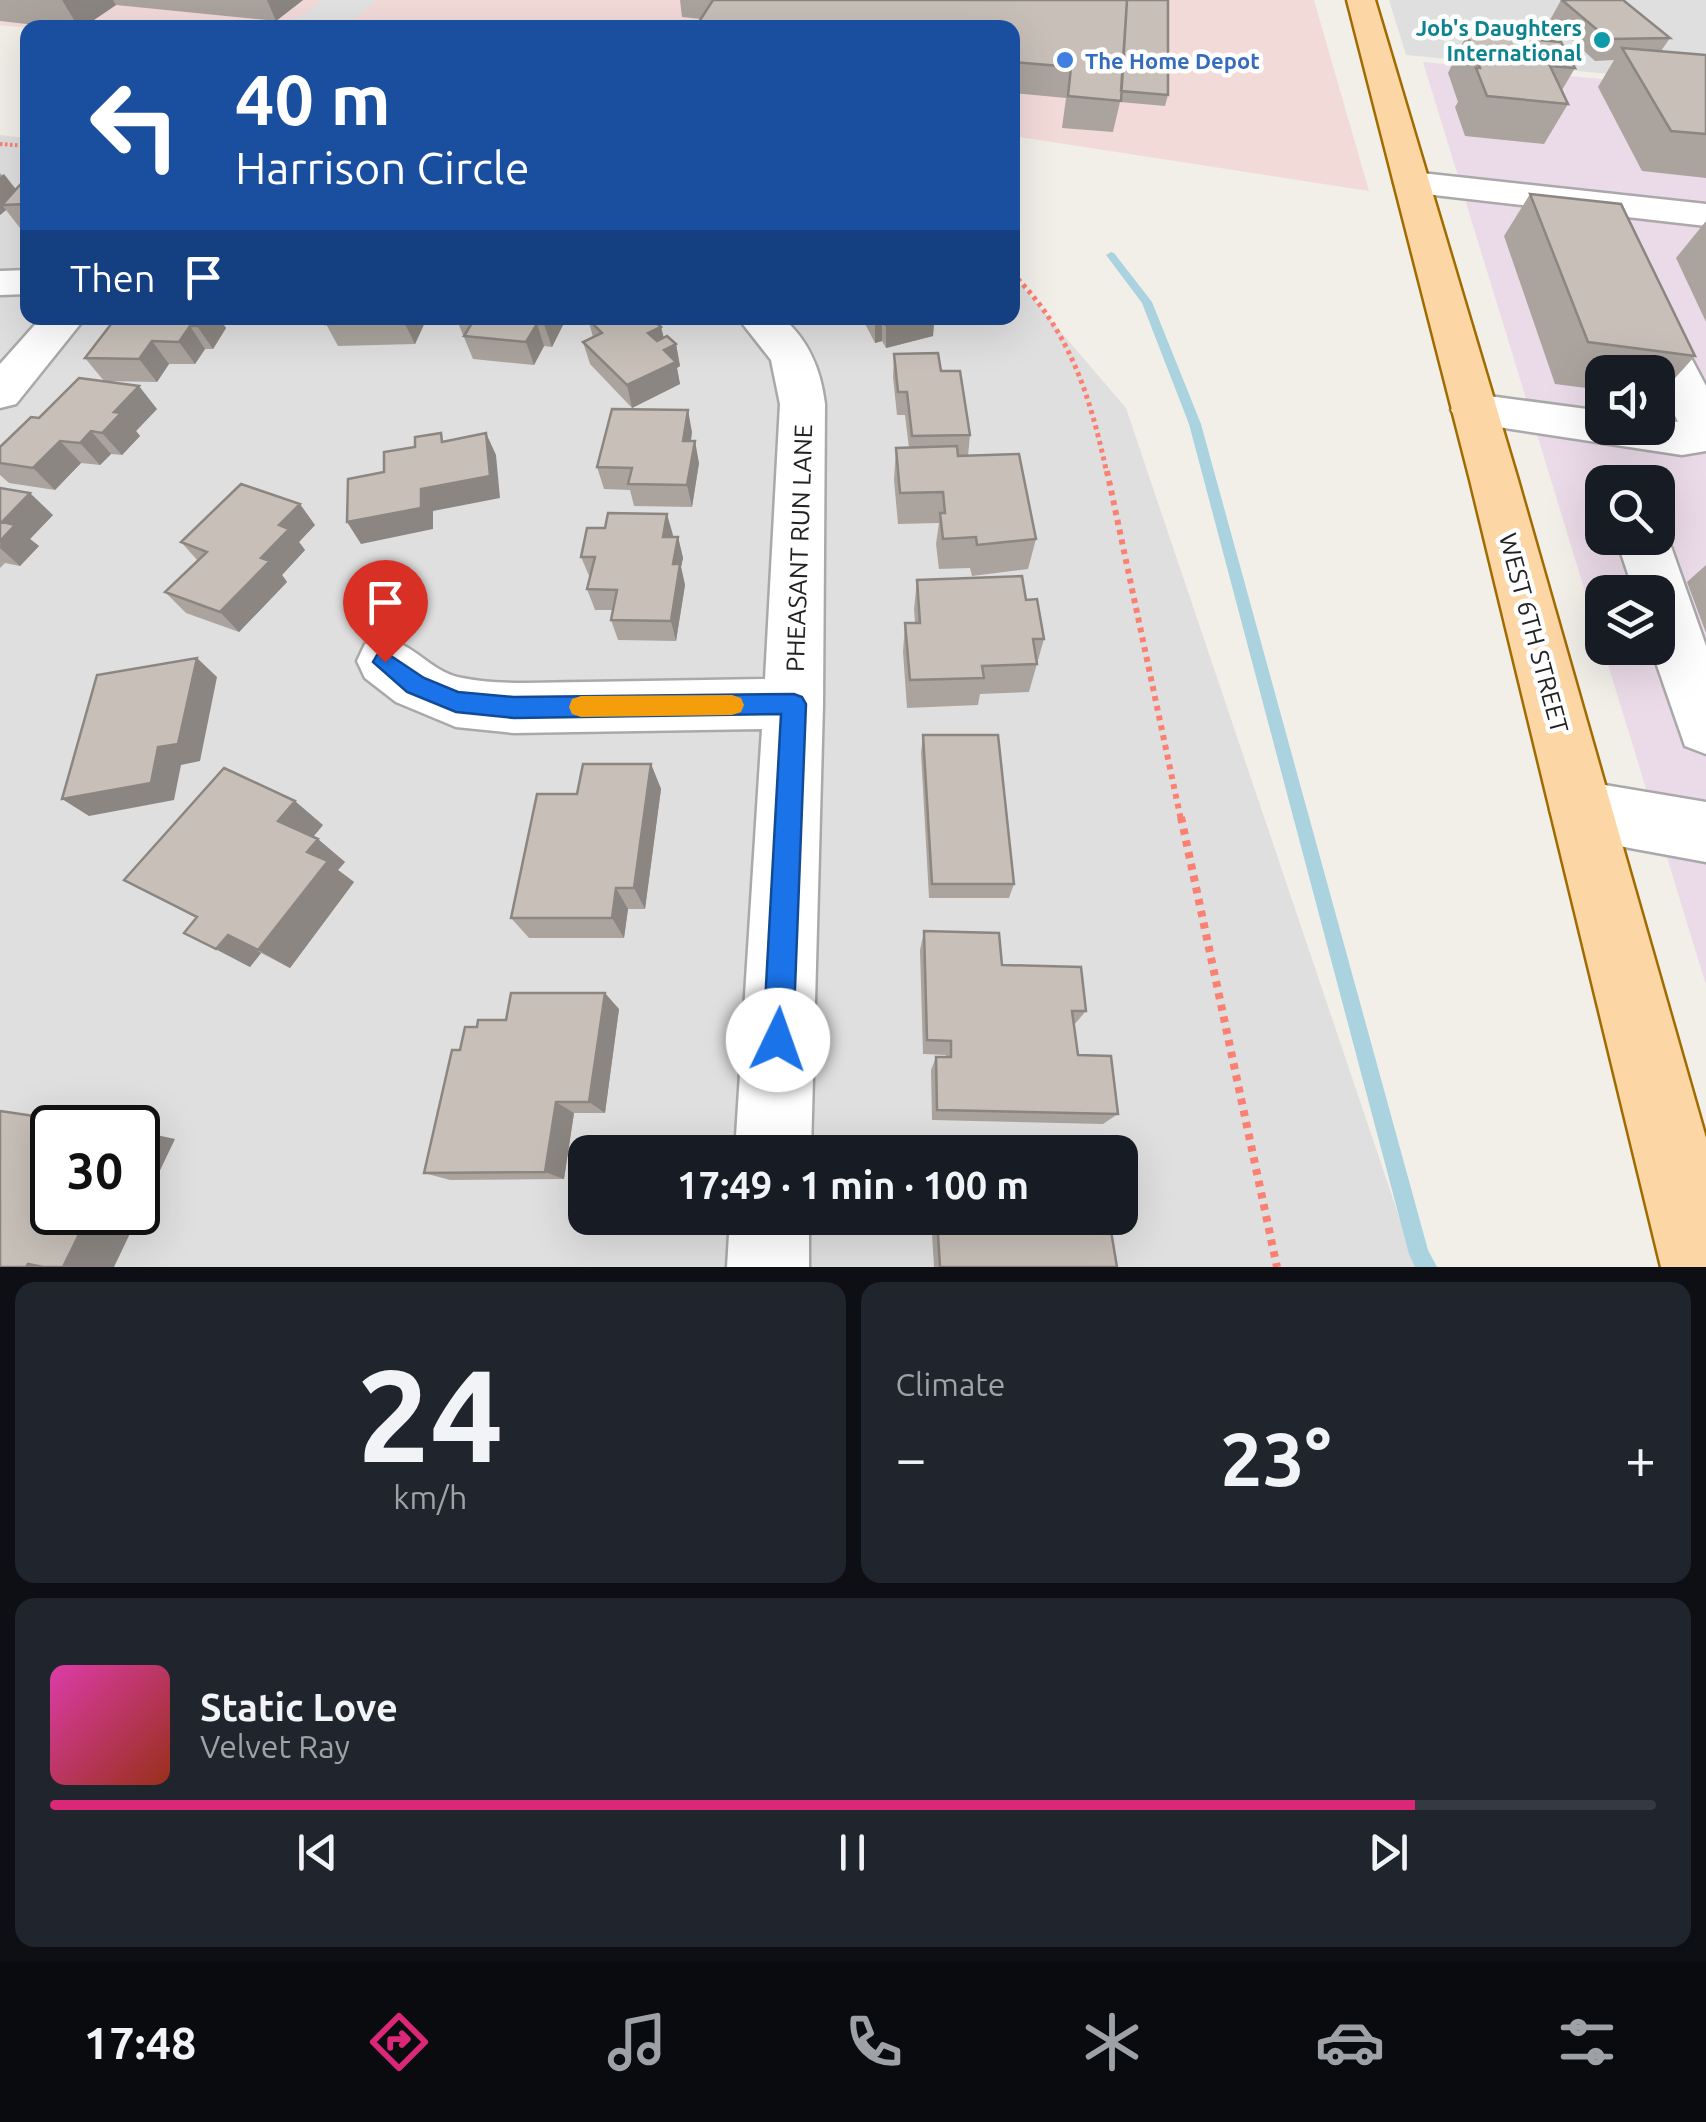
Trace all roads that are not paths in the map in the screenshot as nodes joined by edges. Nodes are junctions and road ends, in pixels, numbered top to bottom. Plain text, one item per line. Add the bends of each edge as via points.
1 (1361, 0) edge
2 (1412, 182) junction
3 (1587, 202) junction
4 (1706, 215) edge
5 (58, 325) edge
6 (768, 325) edge
7 (1668, 355) edge
8 (1675, 369) edge
9 (0, 392) edge
10 (1474, 410) junction
11 (1585, 424) edge
12 (1675, 438) edge
13 (1648, 555) edge
14 (385, 662) dead end
15 (794, 704) junction
16 (1706, 728) edge
17 (1581, 810) junction
18 (1706, 832) edge
19 (774, 1135) edge
20 (769, 1235) edge
21 (768, 1267) edge
22 (1702, 1267) edge

1 - 2 main road, WEST 6TH STREET
2 - 3 street
2 - 10 main road, WEST 6TH STREET
3 - 4 street
3 - 7 street
5 - 9 street
6 - 15 street, PHEASANT RUN LANE via 802,376
8 - 12 street via 1704,427 1698,437
10 - 11 street
10 - 17 main road, WEST 6TH STREET
13 - 16 street
14 - 15 street via 456,702 514,708
15 - 19 street, PHEASANT RUN LANE
17 - 18 street
17 - 22 main road, WEST 6TH STREET
20 - 21 street

